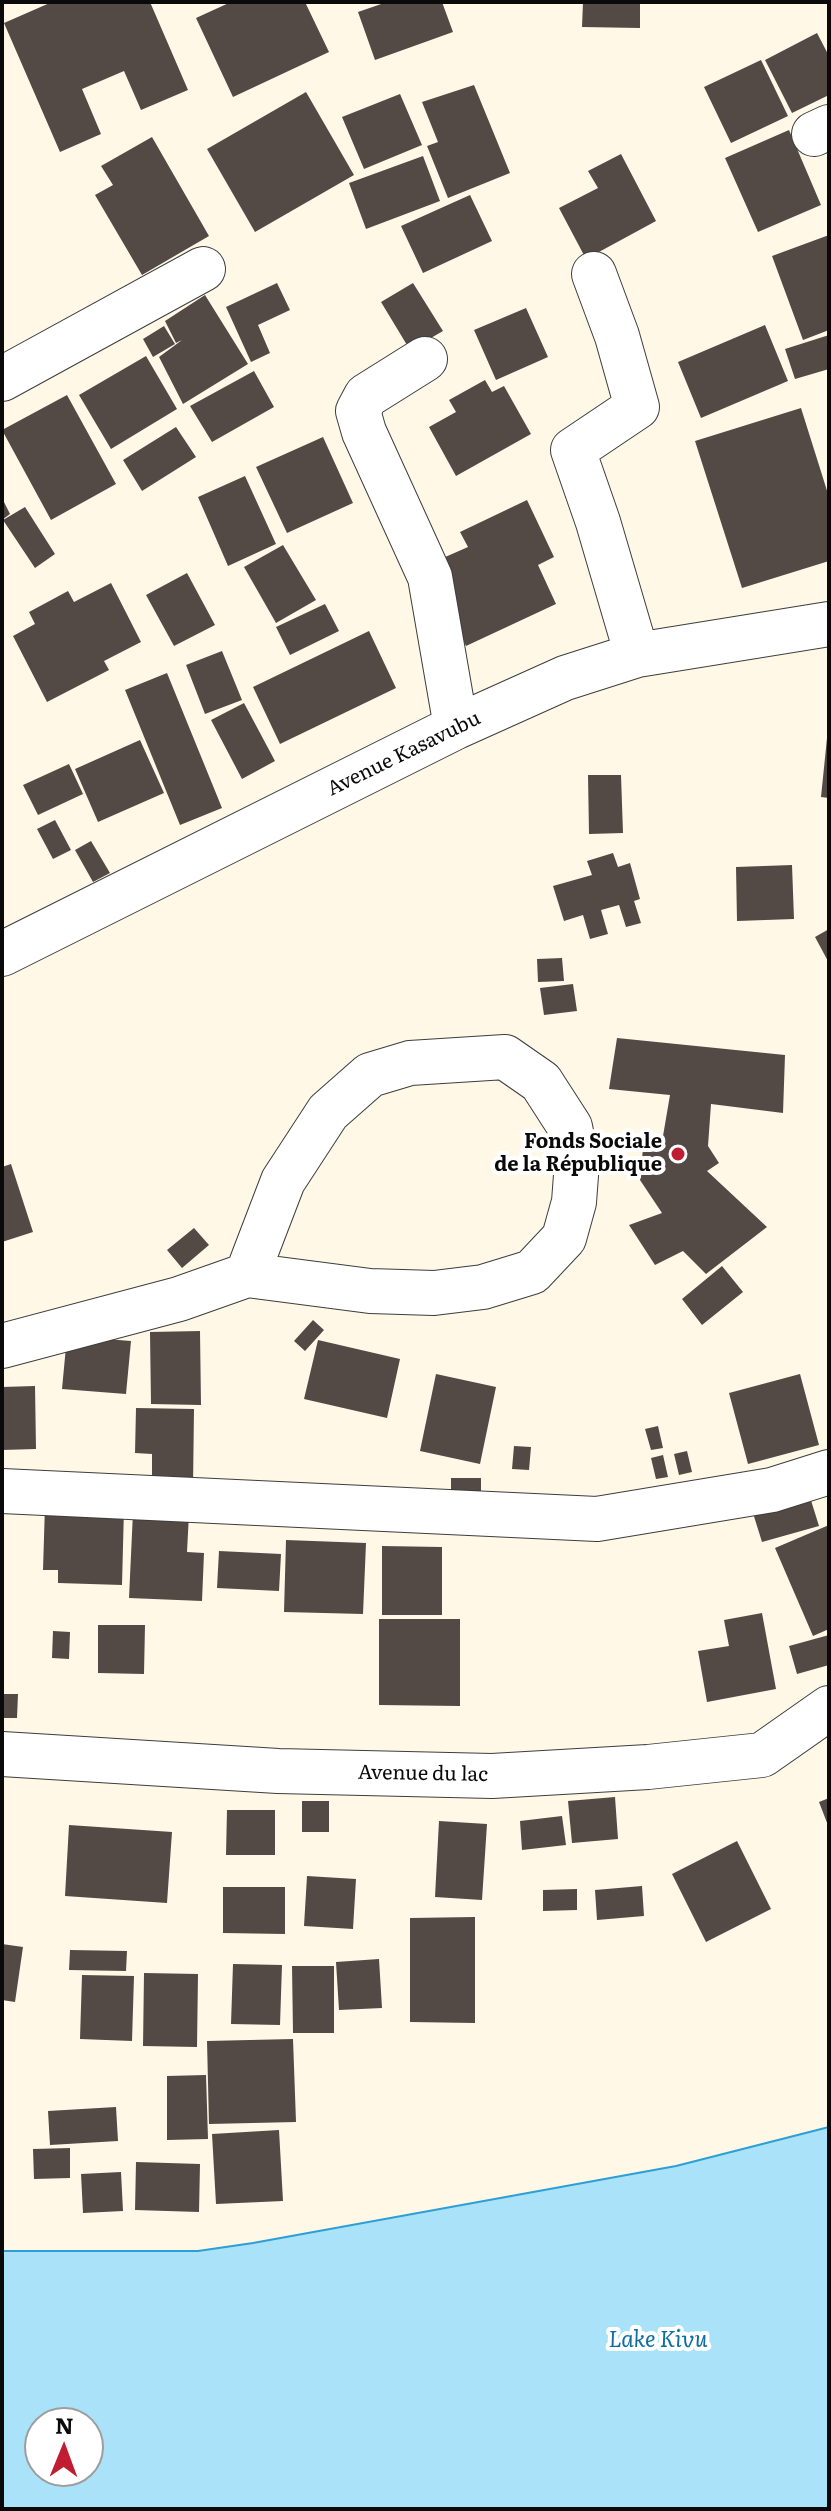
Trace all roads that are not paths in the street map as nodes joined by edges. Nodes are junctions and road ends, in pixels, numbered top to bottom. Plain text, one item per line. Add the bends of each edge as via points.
1 (203, 269) dead end
2 (594, 274) dead end
3 (425, 359) dead end
4 (2, 379) edge
5 (829, 624) edge
6 (637, 655) junction
7 (456, 727) junction
8 (2, 954) edge
9 (247, 1275) junction
10 (2, 1346) edge
11 (829, 1472) edge
12 (2, 1491) edge
13 (829, 1708) edge
14 (2, 1754) edge

1 - 4 street
2 - 6 street via 637,407 573,450
3 - 7 street via 366,396 358,411 430,577
5 - 6 street, Avenue Kasavubu
6 - 7 street, Avenue Kasavubu via 565,678
7 - 8 street, Avenue Kasavubu
9 - 9 street via 370,1291 434,1293 483,1287 532,1272 564,1238 571,1214 577,1162 570,1127 541,1082 505,1057 410,1063 370,1075 328,1112 283,1181
9 - 10 street via 179,1299
11 - 12 street via 772,1490 597,1519
13 - 14 street, Avenue du lac via 762,1755 508,1775 278,1771

